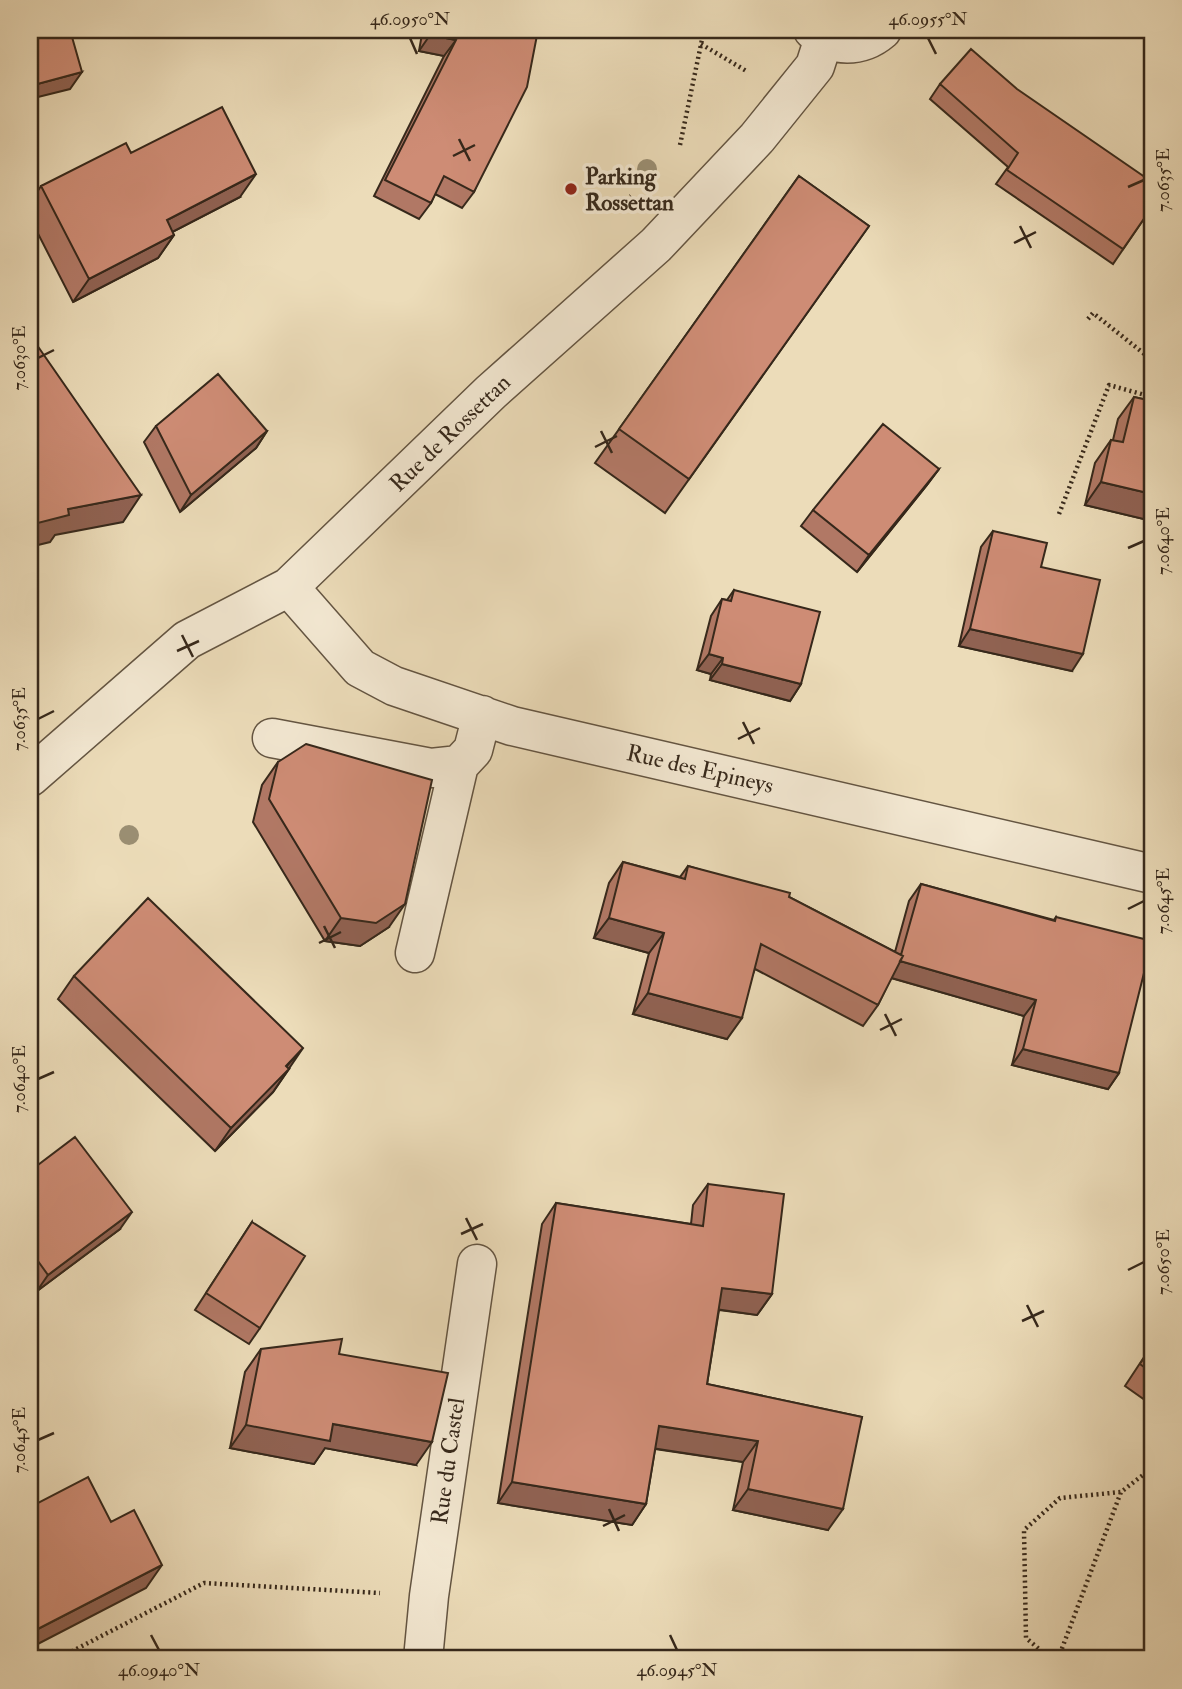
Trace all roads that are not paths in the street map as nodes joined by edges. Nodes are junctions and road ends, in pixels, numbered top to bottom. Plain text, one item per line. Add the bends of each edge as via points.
1 (882, 30) edge
2 (819, 34) edge
3 (289, 587) junction
4 (482, 715) junction
5 (272, 738) dead end
6 (459, 765) junction
7 (30, 777) edge
8 (1152, 874) edge
9 (415, 953) dead end
10 (477, 1264) dead end
11 (423, 1659) edge

1 - 2 street via 853,44
2 - 3 street, Rue de Rossettan via 815,66 757,138 656,245 491,392
3 - 4 street, Rue des Epineys via 360,668 394,686
3 - 7 street, Rue de Rossettan via 187,640
4 - 6 street via 473,750
4 - 8 street, Rue des Epineys via 512,726
5 - 6 street via 431,768
6 - 9 street
10 - 11 street, Rue du Castel

